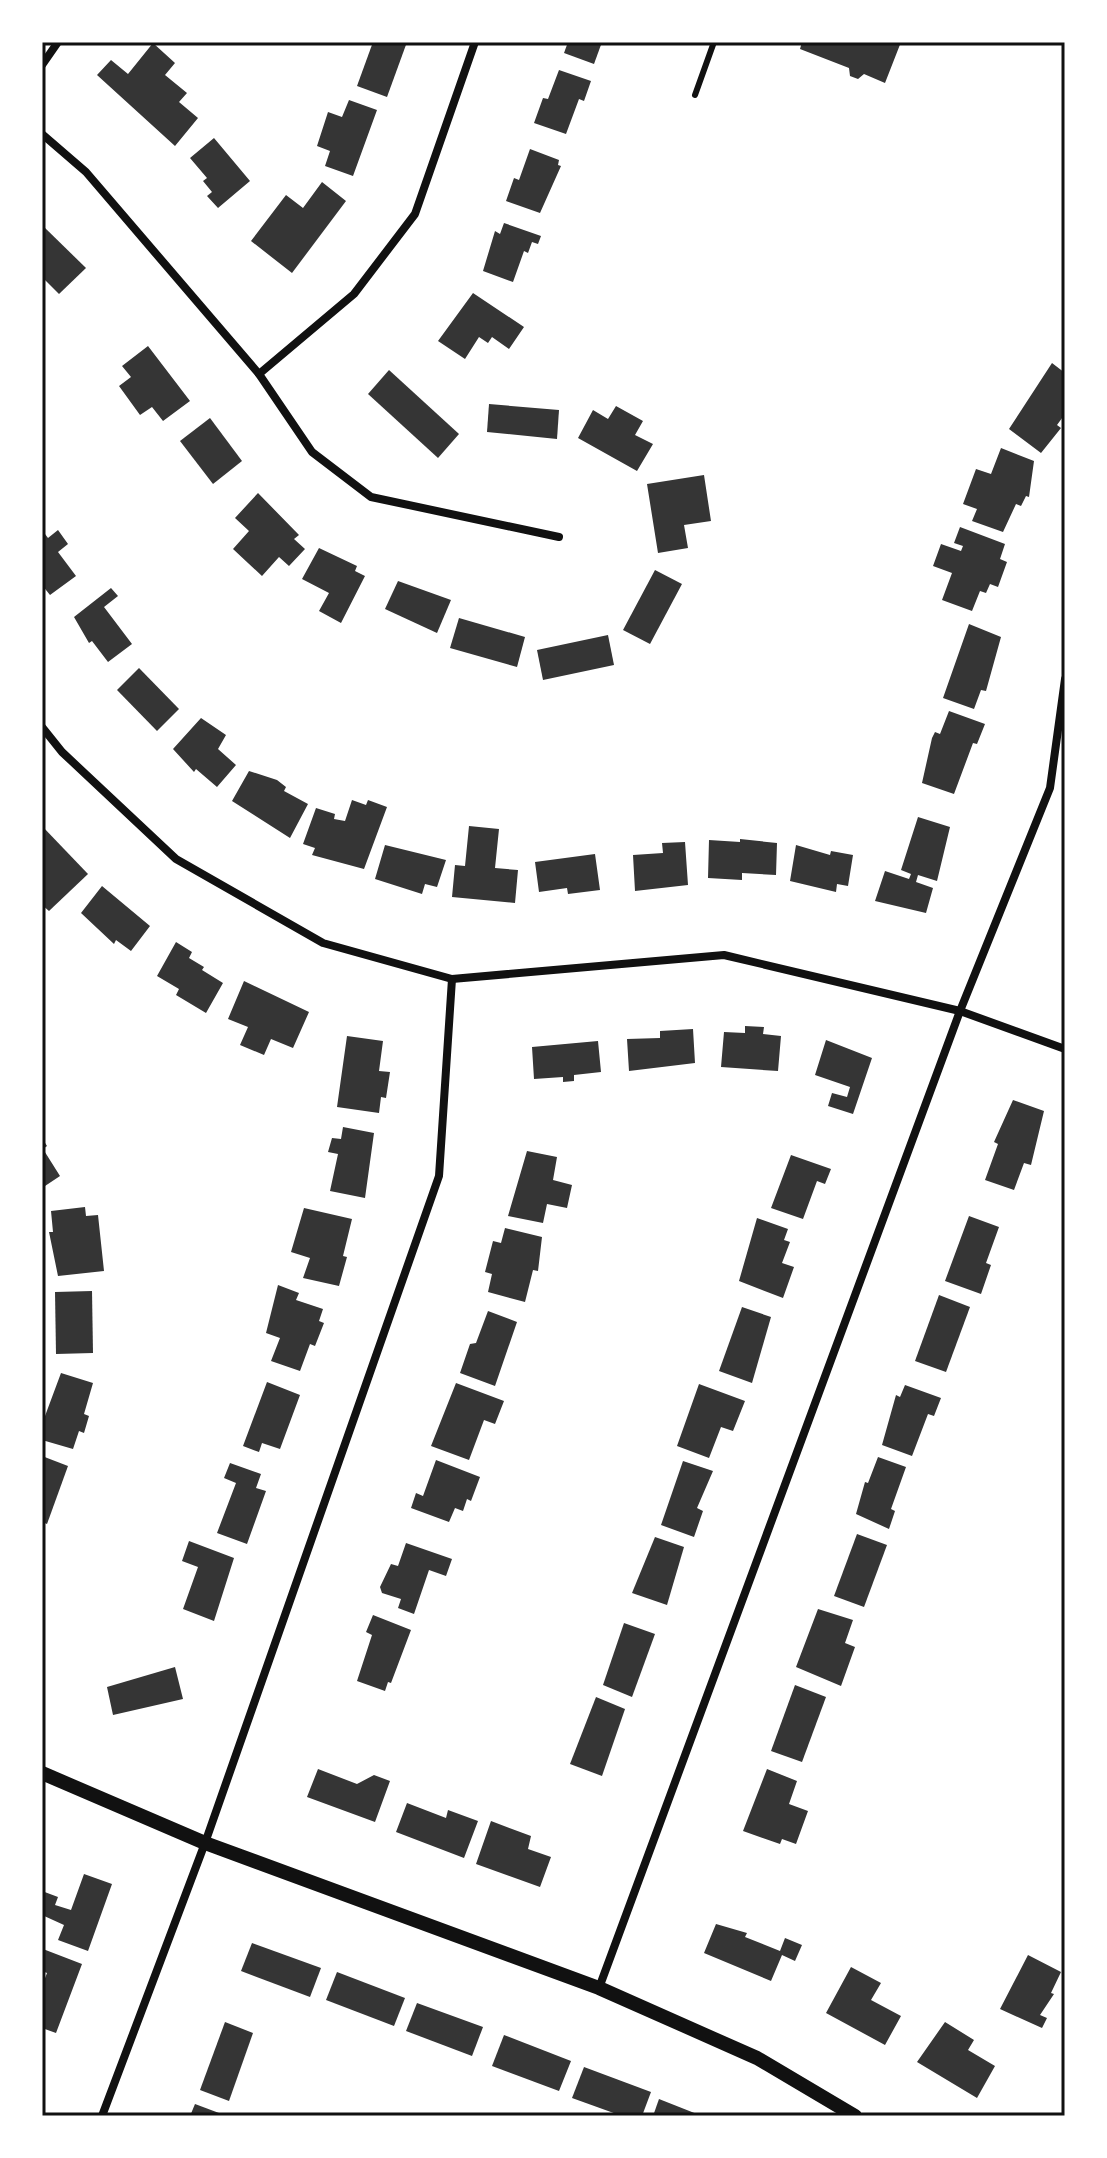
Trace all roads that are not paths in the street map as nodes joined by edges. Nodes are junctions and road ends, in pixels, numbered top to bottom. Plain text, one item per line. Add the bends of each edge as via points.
1 (58, 42) edge
2 (475, 42) edge
3 (714, 42) edge
4 (42, 65) edge
5 (695, 95) dead end
6 (42, 134) edge
7 (259, 374) junction
8 (559, 537) dead end
9 (1065, 679) edge
10 (42, 727) edge
11 (452, 979) junction
12 (960, 1011) junction
13 (1065, 1049) edge
14 (42, 1773) edge
15 (205, 1843) junction
16 (599, 1988) junction
17 (102, 2116) edge
18 (855, 2116) edge

1 - 4 street
2 - 7 street via 415,214 354,294
3 - 5 lane
6 - 7 street via 86,172
7 - 8 street via 312,452 371,497
9 - 12 street via 1050,788
10 - 11 street via 176,859 323,943
11 - 12 street via 724,955
11 - 15 street via 439,1176
12 - 13 street
12 - 16 street
14 - 15 street
15 - 16 street
15 - 17 street
16 - 18 street via 757,2058

